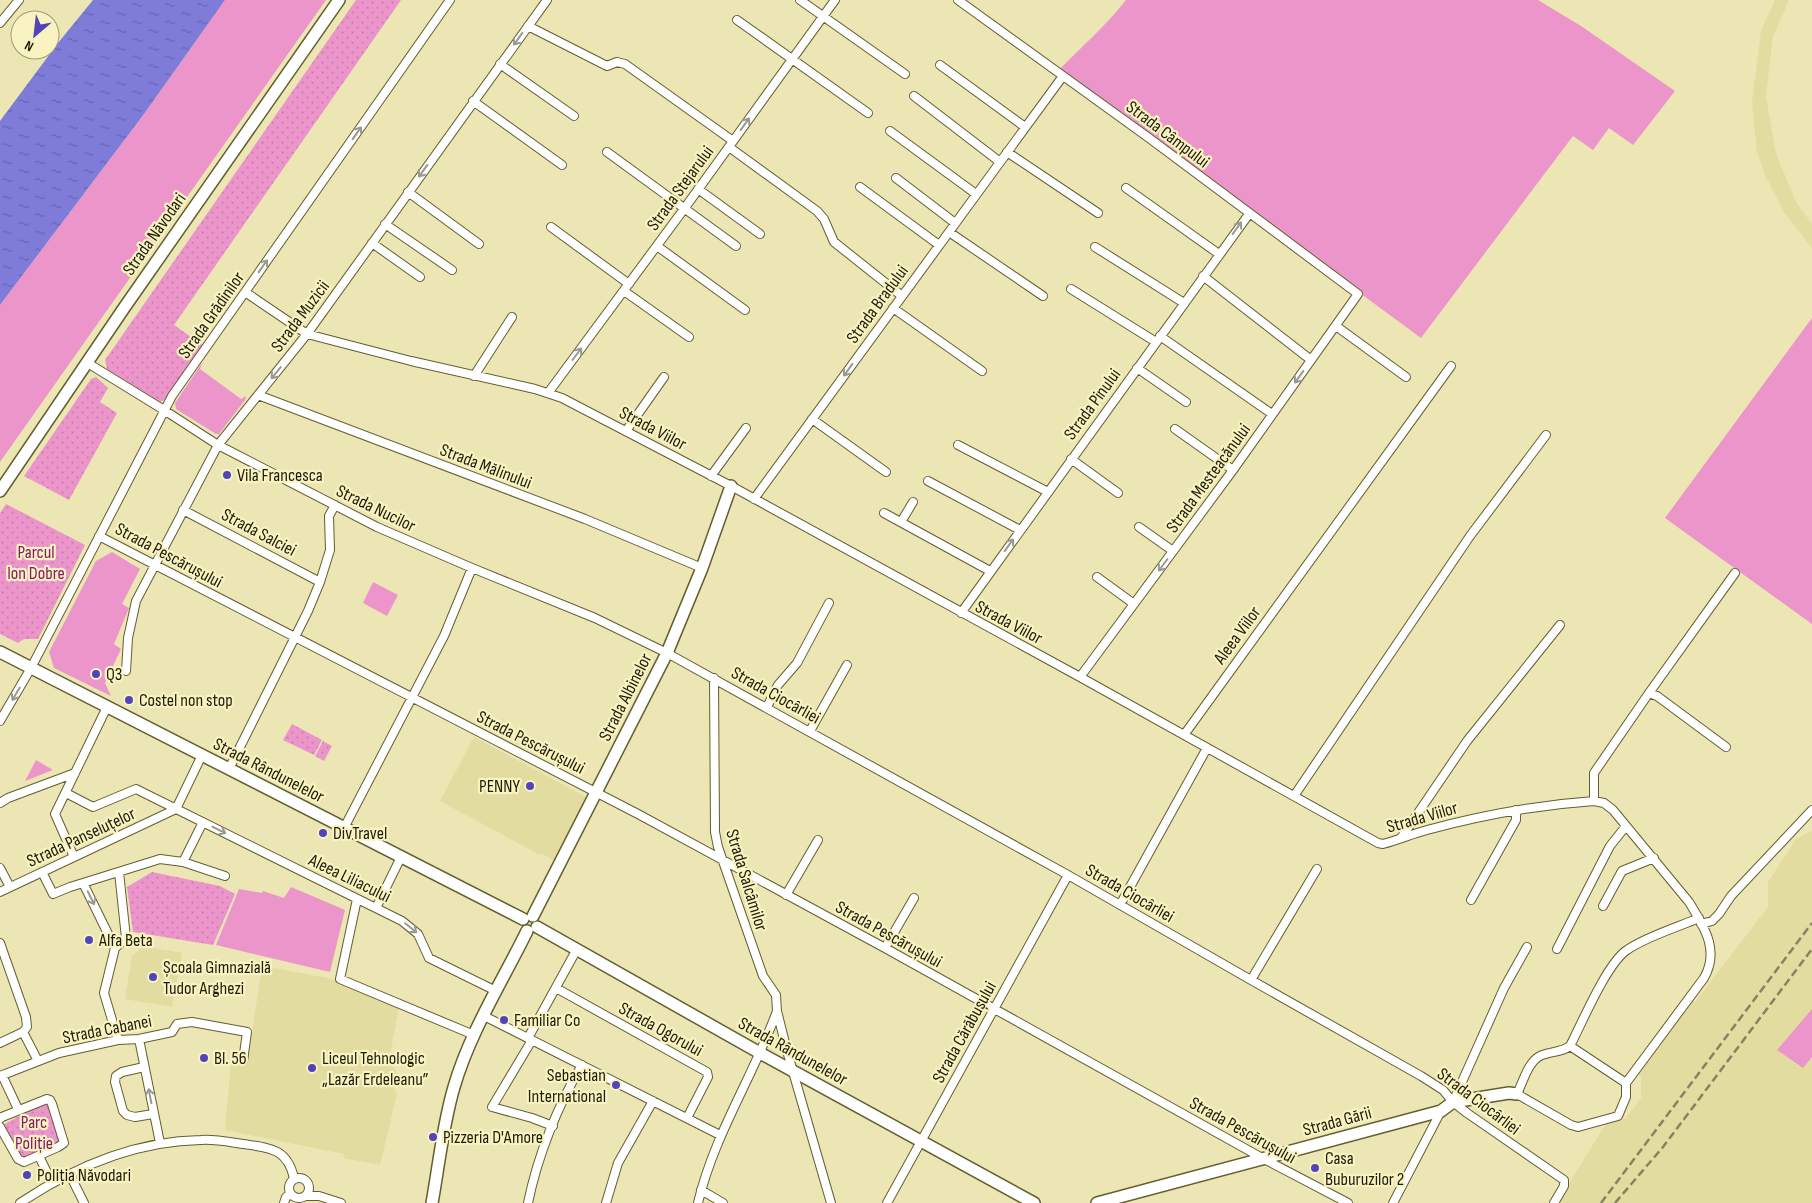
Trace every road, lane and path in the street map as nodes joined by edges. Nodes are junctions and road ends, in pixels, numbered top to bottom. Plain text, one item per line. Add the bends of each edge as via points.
1 (19, 0) edge
2 (339, 0) edge
3 (450, 0) edge
4 (547, 0) edge
5 (800, 0) edge
6 (835, 0) edge
7 (958, 0) edge
8 (823, 16) junction
9 (737, 20) dead end
10 (0, 23) edge
11 (528, 26) junction
12 (792, 59) junction
13 (500, 64) junction
14 (940, 65) dead end
15 (905, 74) dead end
16 (1062, 76) junction
17 (914, 96) dead end
18 (473, 101) junction
19 (868, 113) dead end
20 (574, 116) dead end
21 (1025, 127) junction
22 (890, 130) dead end
23 (731, 144) junction
24 (607, 152) dead end
25 (1007, 152) junction
26 (1000, 162) junction
27 (562, 165) dead end
28 (896, 178) dead end
29 (860, 187) dead end
30 (1126, 188) dead end
31 (698, 189) junction
32 (408, 192) junction
33 (976, 194) junction
34 (684, 209) junction
35 (1098, 213) dead end
36 (1248, 214) junction
37 (955, 223) junction
38 (386, 224) junction
39 (551, 227) dead end
40 (948, 232) junction
41 (760, 234) dead end
42 (372, 243) junction
43 (479, 244) dead end
44 (939, 245) junction
45 (657, 246) junction
46 (736, 246) dead end
47 (1095, 247) dead end
48 (1219, 254) junction
49 (452, 270) dead end
50 (1203, 276) junction
51 (420, 277) dead end
52 (626, 288) junction
53 (1071, 290) dead end
54 (245, 292) junction
55 (1358, 294) joint
56 (902, 296) junction
57 (1043, 296) dead end
58 (1184, 303) junction
59 (893, 308) junction
60 (745, 310) dead end
61 (512, 317) dead end
62 (1336, 326) junction
63 (307, 334) junction
64 (689, 337) dead end
65 (1158, 339) junction
66 (1311, 360) junction
67 (86, 362) junction
68 (1451, 366) dead end
69 (1137, 368) junction
70 (982, 371) dead end
71 (474, 376) junction
72 (664, 377) dead end
73 (1406, 377) dead end
74 (548, 393) junction
75 (258, 395) junction
76 (1186, 402) dead end
77 (164, 410) junction
78 (1272, 414) junction
79 (812, 420) junction
80 (746, 428) dead end
81 (1175, 429) dead end
82 (626, 431) junction
83 (1546, 434) dead end
84 (218, 445) junction
85 (958, 445) dead end
86 (1071, 459) junction
87 (1233, 470) junction
88 (886, 472) dead end
89 (711, 476) junction
90 (928, 481) dead end
91 (731, 486) junction
92 (0, 491) edge
93 (1048, 492) junction
94 (1118, 493) dead end
95 (754, 499) junction
96 (914, 502) dead end
97 (335, 505) junction
98 (183, 510) junction
99 (884, 513) dead end
100 (900, 522) junction
101 (1139, 527) dead end
102 (1020, 530) junction
103 (99, 536) junction
104 (1173, 552) junction
105 (154, 564) junction
106 (472, 568) junction
107 (702, 568) junction
108 (990, 571) junction
109 (1735, 573) dead end
110 (1097, 577) dead end
111 (320, 582) junction
112 (829, 602) dead end
113 (1134, 604) junction
114 (961, 613) junction
115 (1560, 626) dead end
116 (294, 638) junction
117 (0, 652) edge
118 (667, 653) junction
119 (847, 665) dead end
120 (31, 668) junction
121 (126, 671) dead end
122 (1080, 677) junction
123 (714, 678) junction
124 (1649, 693) junction
125 (412, 698) junction
126 (107, 707) junction
127 (767, 707) junction
128 (0, 721) edge
129 (810, 731) junction
130 (1184, 735) junction
131 (1726, 747) dead end
132 (1207, 748) junction
133 (202, 756) junction
134 (229, 769) junction
135 (75, 773) junction
136 (66, 793) junction
137 (597, 793) junction
138 (1294, 796) junction
139 (1594, 801) junction
140 (0, 802) edge
141 (176, 809) junction
142 (1516, 810) junction
143 (1812, 810) edge
144 (203, 822) junction
145 (1626, 826) junction
146 (344, 828) junction
147 (1401, 838) junction
148 (818, 840) dead end
149 (74, 857) junction
150 (401, 857) junction
151 (1654, 858) junction
152 (722, 860) junction
153 (183, 862) junction
154 (0, 868) edge
155 (1317, 869) dead end
156 (42, 872) junction
157 (119, 872) junction
158 (1068, 875) junction
159 (225, 876) dead end
160 (83, 883) junction
161 (10, 887) junction
162 (0, 892) edge
163 (786, 895) junction
164 (914, 898) dead end
165 (357, 899) junction
166 (1471, 900) dead end
167 (1120, 905) junction
168 (1603, 906) dead end
169 (376, 908) junction
170 (1700, 921) junction
171 (530, 923) junction
172 (0, 943) edge
173 (1527, 947) dead end
174 (115, 948) junction
175 (885, 948) junction
176 (1557, 949) dead end
177 (577, 950) junction
178 (1251, 980) junction
179 (556, 988) junction
180 (496, 991) junction
181 (993, 1009) junction
182 (777, 1011) junction
183 (484, 1016) junction
184 (23, 1032) junction
185 (474, 1035) junction
186 (530, 1038) junction
187 (118, 1040) junction
188 (139, 1040) junction
189 (0, 1043) edge
190 (1570, 1046) junction
191 (760, 1053) junction
192 (38, 1061) junction
193 (243, 1061) dead end
194 (582, 1065) junction
195 (144, 1067) junction
196 (792, 1071) junction
197 (1, 1075) edge
198 (1626, 1083) junction
199 (1517, 1094) junction
200 (652, 1101) junction
201 (1453, 1102) junction
202 (18, 1109) junction
203 (1441, 1111) junction
204 (154, 1114) junction
205 (687, 1118) junction
206 (0, 1119) edge
207 (554, 1124) junction
208 (0, 1127) edge
209 (720, 1135) junction
210 (921, 1140) junction
211 (160, 1143) junction
212 (39, 1156) junction
213 (1264, 1159) junction
214 (70, 1175) junction
215 (294, 1178) junction
216 (52, 1183) junction
217 (701, 1190) junction
218 (291, 1194) junction
219 (306, 1196) junction
220 (1020, 1199) edge
221 (20, 1203) edge
222 (84, 1203) edge
223 (284, 1203) edge
224 (340, 1203) edge
225 (432, 1203) edge
226 (528, 1203) edge
227 (606, 1203) edge
228 (698, 1203) edge
229 (723, 1203) edge
230 (831, 1203) edge
231 (887, 1203) edge
232 (1034, 1203) edge
233 (1098, 1203) edge
234 (1348, 1203) edge
235 (1393, 1203) edge
236 (1554, 1203) edge

1 - 10 street
2 - 67 street, Strada Năvodari
54 -> 3 street, Strada Grădinilor
4 - 11 street, Strada Muzicii
5 - 8 street
6 - 8 street, Strada Stejarului
7 - 16 street, Strada Câmpului
8 - 12 street, Strada Stejarului
8 - 15 street
9 - 12 street
11 -> 13 street, Strada Muzicii
11 - 23 street via 607,66 617,62 625,64
12 - 19 street
23 -> 12 street, Strada Stejarului
13 - 18 street, Strada Muzicii
13 - 20 street
14 - 21 street
16 - 21 street, Strada Bradului
16 - 36 street, Strada Câmpului
17 - 26 street
18 - 27 street
18 -> 32 street, Strada Muzicii
21 - 25 street, Strada Bradului
22 - 33 street
23 - 31 street, Strada Stejarului
23 - 56 street via 818,211 834,242
24 - 34 street
25 - 26 street, Strada Bradului
25 - 35 street
26 - 33 street, Strada Bradului
28 - 37 street
29 - 44 street
30 - 48 street
31 - 34 street, Strada Stejarului
31 - 41 street
32 - 38 street, Strada Muzicii
32 - 43 street
33 - 37 street, Strada Bradului
34 - 45 street, Strada Stejarului
34 - 46 street
48 -> 36 street, Strada Pinului
36 - 55 street, Strada Câmpului
37 - 40 street, Strada Bradului
38 - 42 street, Strada Muzicii
38 - 49 street
39 - 52 street
40 - 44 street, Strada Bradului
40 - 57 street
42 - 51 street
42 - 63 street, Strada Muzicii
44 - 56 street, Strada Bradului
45 - 52 street, Strada Stejarului
45 - 60 street
47 - 58 street
48 - 50 street, Strada Pinului
50 - 58 street, Strada Pinului
50 - 66 street
52 - 64 street
74 -> 52 street, Strada Stejarului
53 - 65 street
54 - 63 street, Strada Viilor
54 - 77 street, Strada Grădinilor
55 - 62 street, Strada Mesteacănului
56 - 59 street, Strada Bradului
58 - 65 street, Strada Pinului
59 - 70 street
59 -> 79 street, Strada Bradului
61 - 71 street
62 - 66 street, Strada Mesteacănului
62 - 73 street
63 - 71 street, Strada Viilor
63 -> 75 street, Strada Muzicii
65 - 69 street, Strada Pinului
65 - 78 street
66 -> 78 street, Strada Mesteacănului
67 - 77 street, Strada Nucilor
67 - 92 street, Strada Năvodari
68 - 130 street, Aleea Viilor
69 - 76 street
69 - 86 street, Strada Pinului
71 - 74 street, Strada Viilor
72 - 82 street
74 - 82 street, Strada Viilor
75 - 84 street, Strada Muzicii
75 - 107 street, Strada Mălinului
77 - 84 street, Strada Nucilor
77 - 103 street, Strada Grădinilor
78 - 87 street, Strada Mesteacănului
79 - 88 street
79 - 95 street, Strada Bradului
80 - 89 street
81 - 87 street
82 - 89 street, Strada Viilor
83 - 138 street via 1470,536
84 - 97 street, Strada Nucilor
84 - 98 street, Strada Muzicii
85 - 93 street
86 - 93 street, Strada Pinului
86 - 94 street
87 - 104 street, Strada Mesteacănului
89 - 91 street, Strada Viilor
90 - 102 street
91 - 95 street, Strada Viilor
91 - 107 street, Strada Albinelor
93 - 102 street, Strada Pinului
95 - 114 street, Strada Viilor
96 - 100 street
97 - 106 street, Strada Nucilor
97 - 111 street via 329,516 330,550
98 - 105 street, Strada Muzicii
98 - 111 street, Strada Salciei
99 - 100 street
100 - 108 street
101 - 104 street
108 -> 102 street, Strada Pinului
103 - 105 street, Strada Pescărușului
103 - 120 street, Strada Grădinilor
104 -> 113 street, Strada Mesteacănului
105 - 116 street, Strada Pescărușului
105 - 121 street, Strada Muzicii via 136,601 128,638
106 - 118 street, Strada Nucilor via 595,618
106 - 125 street via 444,636
107 - 118 street, Strada Albinelor
108 - 114 street, Strada Pinului
109 - 124 street
110 - 113 street
111 - 116 street
112 - 127 street via 797,663 778,686
113 - 122 street, Strada Mesteacănului
114 - 122 street, Strada Viilor
115 - 147 street via 1467,741
116 - 125 street, Strada Pescărușului
116 - 134 street
117 - 120 street, Strada Rândunelelor
118 - 123 street, Strada Ciocârliei
118 - 137 street, Strada Albinelor
119 - 129 street
120 - 126 street, Strada Rândunelelor
120 -> 128 street, Strada Grădinilor
122 - 130 street, Strada Viilor
123 - 127 street, Strada Ciocârliei
123 - 152 street, Strada Salcâmilor via 714,832
124 - 131 street
124 - 139 street via 1594,773
125 - 137 street, Strada Pescărușului
125 - 146 street
126 - 133 street, Strada Rândunelelor
126 - 135 street
127 - 129 street, Strada Ciocârliei
129 - 158 street, Strada Ciocârliei
130 - 132 street, Strada Viilor
132 - 138 street, Strada Viilor
132 - 167 street
133 - 134 street, Strada Rândunelelor
133 - 141 street
134 - 146 street, Strada Rândunelelor
135 - 136 street
135 - 140 street
136 - 141 street, Aleea Liliacului via 93,807 136,789
136 - 149 street via 55,814
137 - 152 street, Strada Pescărușului
137 - 171 street, Strada Albinelor
138 - 147 street, Strada Viilor via 1378,843
139 - 142 street, Strada Viilor
139 - 145 street via 1604,803
141 - 144 street, Aleea Liliacului
141 - 149 street, Strada Panseluțelor
142 - 147 street, Strada Viilor
142 - 166 street via 1516,820
143 - 170 street via 1731,896 1712,921
144 - 153 street
144 -> 165 street, Aleea Liliacului
145 - 151 street
145 - 176 street via 1610,846
146 - 150 street, Strada Rândunelelor
148 - 163 street
149 - 156 street, Strada Panseluțelor
150 - 169 street
150 - 171 street, Strada Rândunelelor
151 - 168 street via 1622,872
151 - 170 street
152 - 163 street, Strada Pescărușului
152 - 182 street, Strada Salcâmilor via 763,976 776,995
153 - 157 street via 160,859
153 - 159 street
154 - 161 street
155 - 178 street
156 - 160 street via 53,894
156 - 161 street, Strada Panseluțelor
157 - 160 street
157 - 174 street via 126,938
158 - 167 street, Strada Ciocârliei
158 - 181 street, Strada Cărăbușului
160 -> 174 street
161 - 162 street, Strada Panseluțelor
163 - 175 street, Strada Pescărușului
164 - 175 street
165 - 169 street, Aleea Liliacului
165 - 185 street via 340,979
167 - 178 street, Strada Ciocârliei
169 -> 180 street, Aleea Liliacului via 402,921 418,934 429,958
170 - 190 street via 1640,943 1621,954
170 - 198 street via 1711,948 1710,968
171 - 177 street, Strada Rândunelelor
171 - 180 street, Strada Albinelor
172 - 184 street via 26,1017 27,1027
173 - 201 street via 1504,988
174 - 187 street via 104,993
175 - 181 street, Strada Pescărușului
177 - 179 street
177 - 191 street, Strada Rândunelelor
178 - 201 street, Strada Ciocârliei via 1421,1076 1443,1090
179 - 186 street
179 - 205 street, Strada Ogorului via 706,1072 708,1078
180 - 183 street, Strada Albinelor
181 - 210 street, Strada Cărăbușului
181 - 213 street, Strada Pescărușului
182 - 191 street
182 - 196 street
183 - 185 street, Strada Albinelor
183 - 186 street
184 - 189 street
184 - 192 street
185 - 225 street, Strada Albinelor via 454,1086
186 - 194 street
186 - 207 street via 492,1107
187 - 188 street, Strada Cabanei
187 - 192 street, Strada Cabanei
188 - 193 street, Strada Cabanei via 172,1032 177,1024 192,1022 247,1032
188 - 195 street
190 - 198 street
190 - 199 street via 1564,1051 1539,1056
191 - 196 street, Strada Rândunelelor
191 - 209 street
192 - 197 street, Strada Cabanei
194 - 200 street
194 - 207 street
204 -> 195 street
195 - 204 street via 122,1072 116,1076 115,1082 127,1115 135,1118
196 - 210 street, Strada Rândunelelor
196 - 230 street
197 - 202 street
198 - 199 street via 1626,1098 1618,1116 1578,1127
199 - 201 street, Strada Gării
200 - 205 street
200 - 227 street via 618,1163
201 - 203 street, Strada Gării
201 - 236 street, Strada Ciocârliei via 1564,1180
202 - 206 street
202 - 212 street via 47,1099 52,1104 64,1143
203 - 213 street, Strada Gării
203 - 235 street
204 - 211 street
205 - 209 street
207 - 226 street via 533,1179
208 - 212 street via 21,1161 27,1162
209 - 217 street
210 - 220 street, Strada Rândunelelor
210 - 231 street, Strada Cărăbușului
211 - 214 street via 121,1153
211 - 215 street via 203,1140 262,1147 285,1156
212 - 216 street
213 - 233 street, Strada Gării
213 - 234 street, Strada Pescărușului
214 - 216 street
214 - 222 street
215 - 218 street via 289,1185
215 - 219 street via 301,1177 309,1183
216 - 221 street
217 - 228 street
217 - 229 street
218 - 219 street via 299,1198
218 - 223 street
219 - 224 street via 319,1196
220 - 232 street, Strada Rândunelelor

